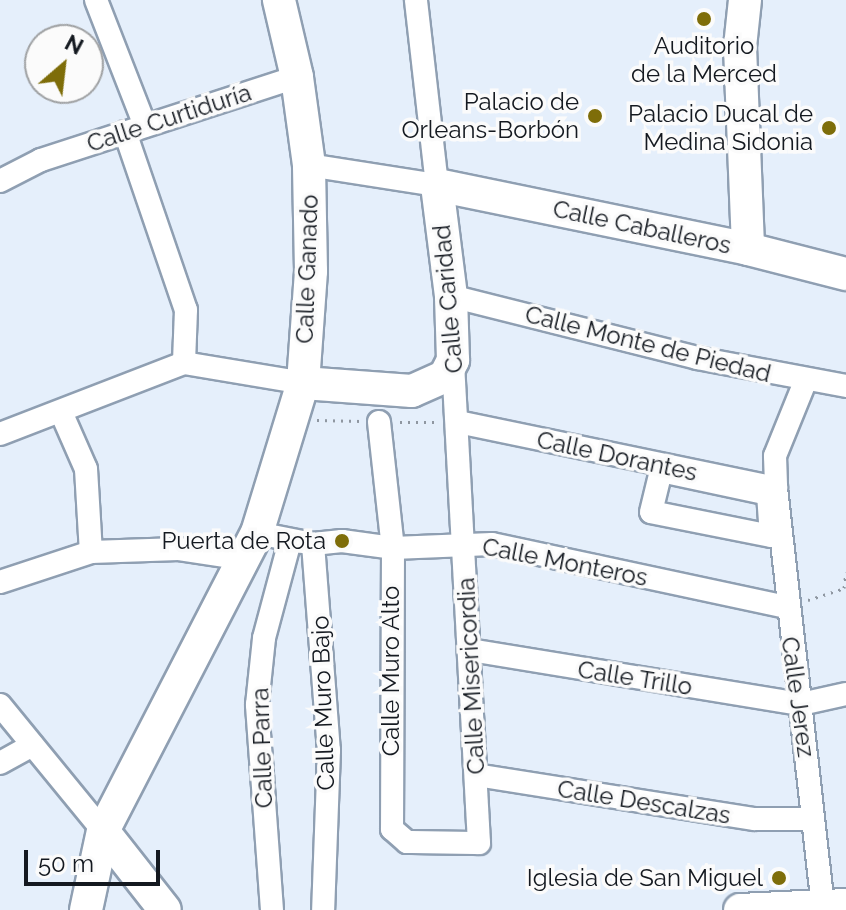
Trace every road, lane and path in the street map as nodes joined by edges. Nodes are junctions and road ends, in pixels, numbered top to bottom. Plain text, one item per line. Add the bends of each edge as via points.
1 (96, 0) edge
2 (279, 0) edge
3 (416, 0) edge
4 (745, 0) edge
5 (297, 77) junction
6 (135, 129) junction
7 (309, 165) junction
8 (0, 181) edge
9 (437, 185) junction
10 (748, 249) junction
11 (846, 274) edge
12 (451, 296) junction
13 (453, 360) junction
14 (184, 363) junction
15 (805, 382) junction
16 (303, 383) junction
17 (846, 386) edge
18 (412, 391) junction
19 (61, 412) junction
20 (458, 418) junction
21 (379, 422) dead end
22 (0, 434) edge
23 (776, 488) junction
24 (771, 536) joint
25 (302, 542) junction
26 (464, 545) junction
27 (251, 546) junction
28 (393, 548) junction
29 (91, 552) junction
30 (846, 572) edge
31 (0, 582) edge
32 (845, 588) edge
33 (786, 607) junction
34 (470, 650) junction
35 (846, 694) edge
36 (801, 704) junction
37 (0, 705) edge
38 (32, 745) junction
39 (0, 763) edge
40 (476, 775) junction
41 (813, 819) junction
42 (103, 831) junction
43 (479, 843) joint
44 (831, 907) edge
45 (86, 910) edge
46 (165, 910) edge
47 (272, 910) edge
48 (323, 910) edge
49 (740, 910) edge

1 - 6 street
2 - 5 street, Calle Ganado
3 - 9 street
4 - 10 street via 740,47
5 - 6 street, Calle Curtiduría
5 - 7 street, Calle Ganado
6 - 8 street, Calle Curtiduría via 41,160
6 - 14 street via 186,310
7 - 9 street
7 - 16 street, Calle Ganado via 311,271
9 - 10 street, Calle Caballeros
9 - 12 street, Calle Caridad
10 - 11 street, Calle Caballeros
12 - 13 street, Calle Caridad
12 - 15 street, Calle Monte de Piedad
13 - 18 street via 445,376
13 - 20 street, Calle Caridad
14 - 16 street
14 - 19 street
15 - 17 street, Calle Monte de Piedad
15 - 23 street, Calle Jerez via 775,456
16 - 18 street
16 - 27 street, Calle Ganado
18 - 20 street, Calle Dorantes via 435,397
19 - 22 street
19 - 29 street via 86,469
20 - 23 street, Calle Dorantes
20 - 26 street, Calle Misericordia
21 - 28 street, Calle Muro Alto
23 - 33 street, Calle Jerez
24 - 24 street via 651,512 661,471 768,494
25 - 27 street, Calle Monteros
25 - 28 street, Calle Monteros
25 - 47 street, Calle Parra via 264,638 257,705
25 - 48 street, Calle Muro Bajo via 329,750
26 - 28 street, Calle Monteros
26 - 33 street, Calle Monteros via 492,544
26 - 34 street, Calle Misericordia
27 - 29 street, Calle Monteros
27 - 42 street, Calle Ganado
28 - 43 street, Calle Muro Alto via 392,829 407,842
29 - 31 street, Calle Monteros
30 - 32 path
32 - 33 path
33 - 36 street, Calle Jerez
34 - 36 street, Calle Trillo
34 - 40 street, Calle Misericordia
35 - 36 street
36 - 41 street, Calle Jerez
37 - 38 street
38 - 39 street
38 - 42 street
40 - 41 street, Calle Descalzas via 755,819
40 - 43 street, Calle Misericordia
41 - 44 street, Calle Jerez
42 - 45 street, Calle Ganado
42 - 46 street
44 - 49 street

